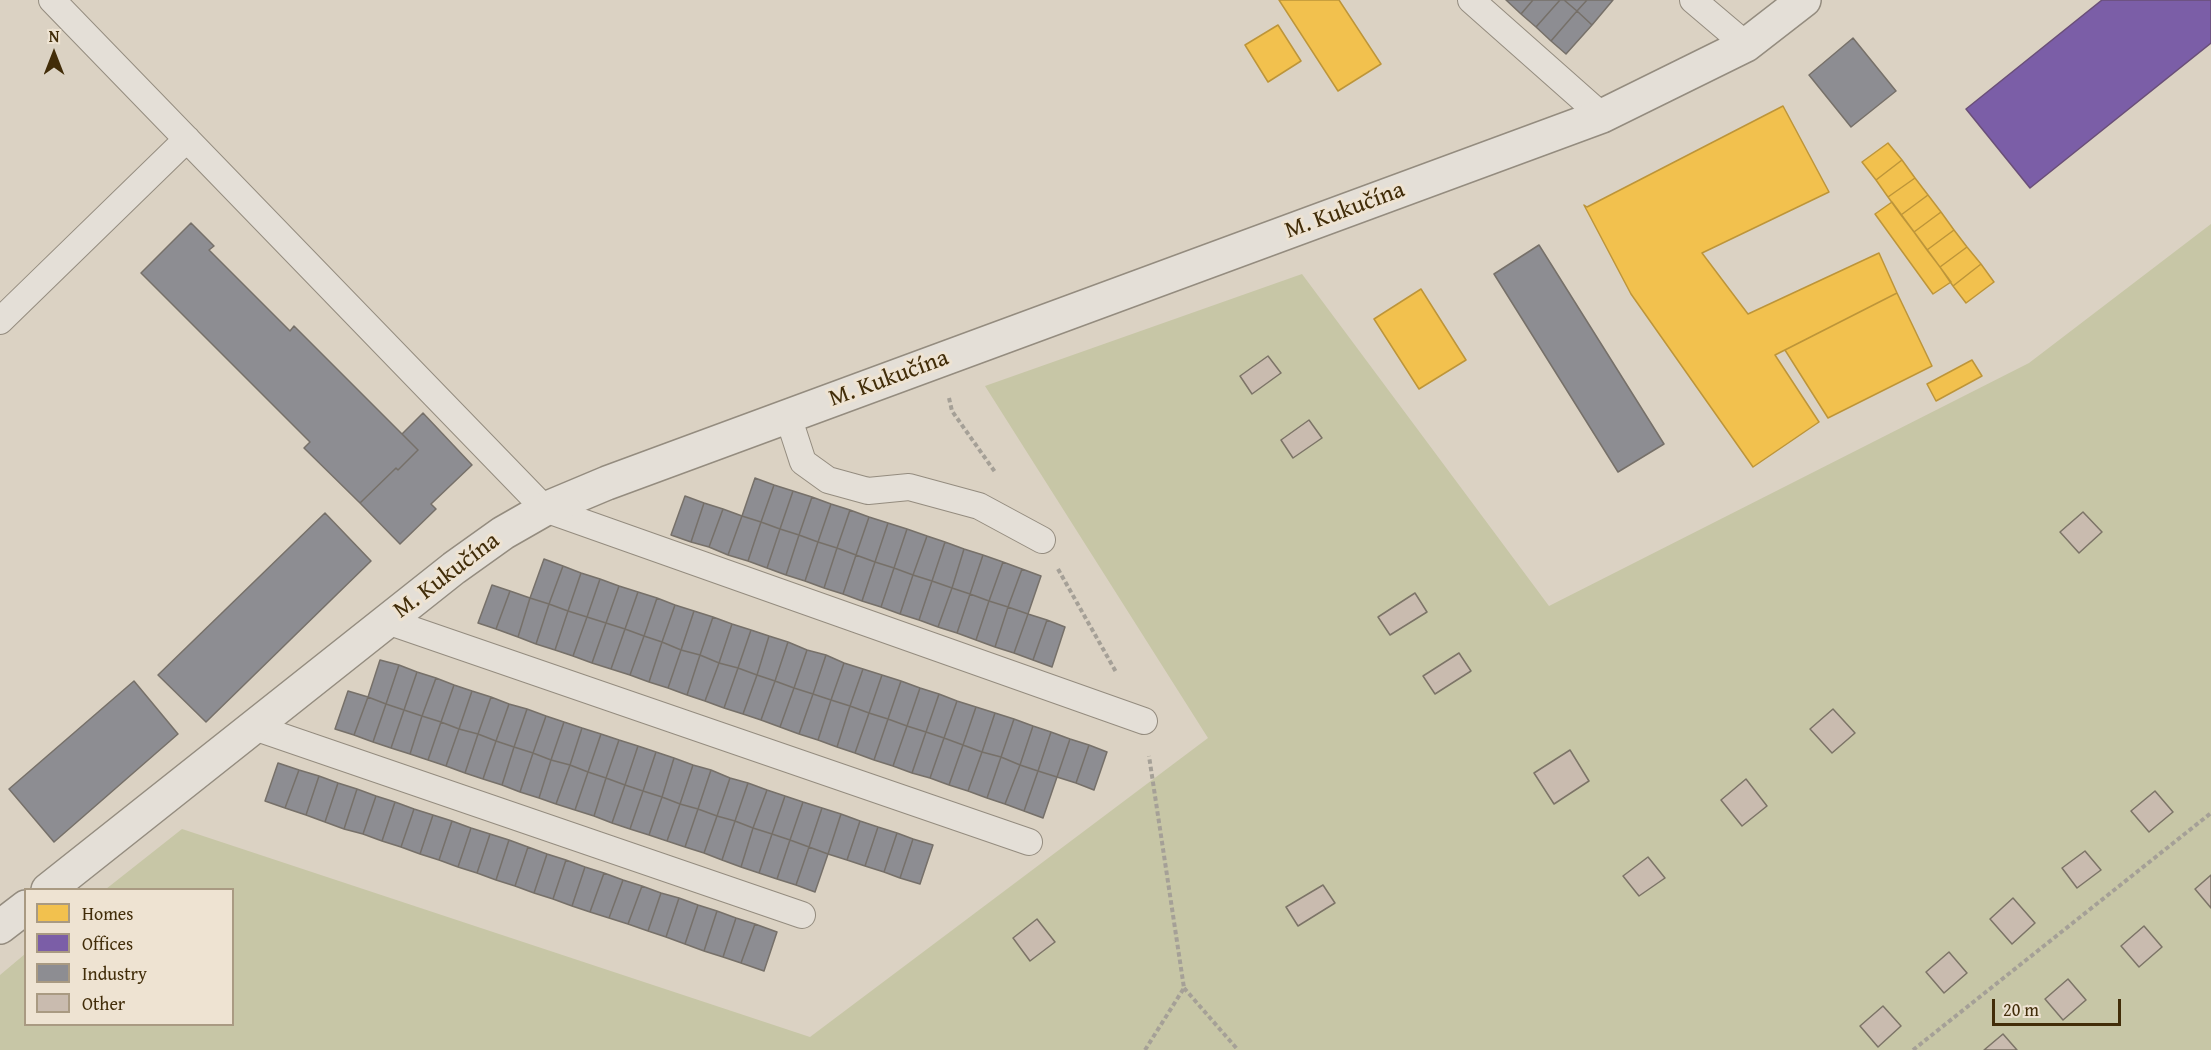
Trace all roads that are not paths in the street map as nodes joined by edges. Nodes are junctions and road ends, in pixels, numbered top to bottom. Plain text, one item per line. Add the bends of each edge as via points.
1 (52, 0) edge
2 (1471, 0) edge
3 (1693, 0) edge
4 (1804, 0) edge
5 (1746, 45) junction
6 (1602, 116) junction
7 (187, 139) junction
8 (0, 321) edge
9 (788, 416) junction
10 (545, 509) junction
11 (1042, 540) dead end
12 (387, 621) junction
13 (1144, 721) dead end
14 (254, 727) junction
15 (1029, 842) dead end
16 (51, 888) edge
17 (24, 909) edge
18 (802, 915) dead end
19 (0, 927) edge

1 - 7 lane
2 - 6 lane
3 - 5 lane
4 - 5 street, M. Kukučína
5 - 6 street, M. Kukučína
6 - 9 street, M. Kukučína
7 - 8 lane
7 - 10 lane
9 - 10 street, M. Kukučína
9 - 11 lane via 803,462 828,480 868,491 909,487 979,506
10 - 12 street, M. Kukučína via 503,533
10 - 13 lane
12 - 14 street, M. Kukučína
12 - 15 lane
14 - 16 street, M. Kukučína
14 - 18 lane
17 - 19 street

